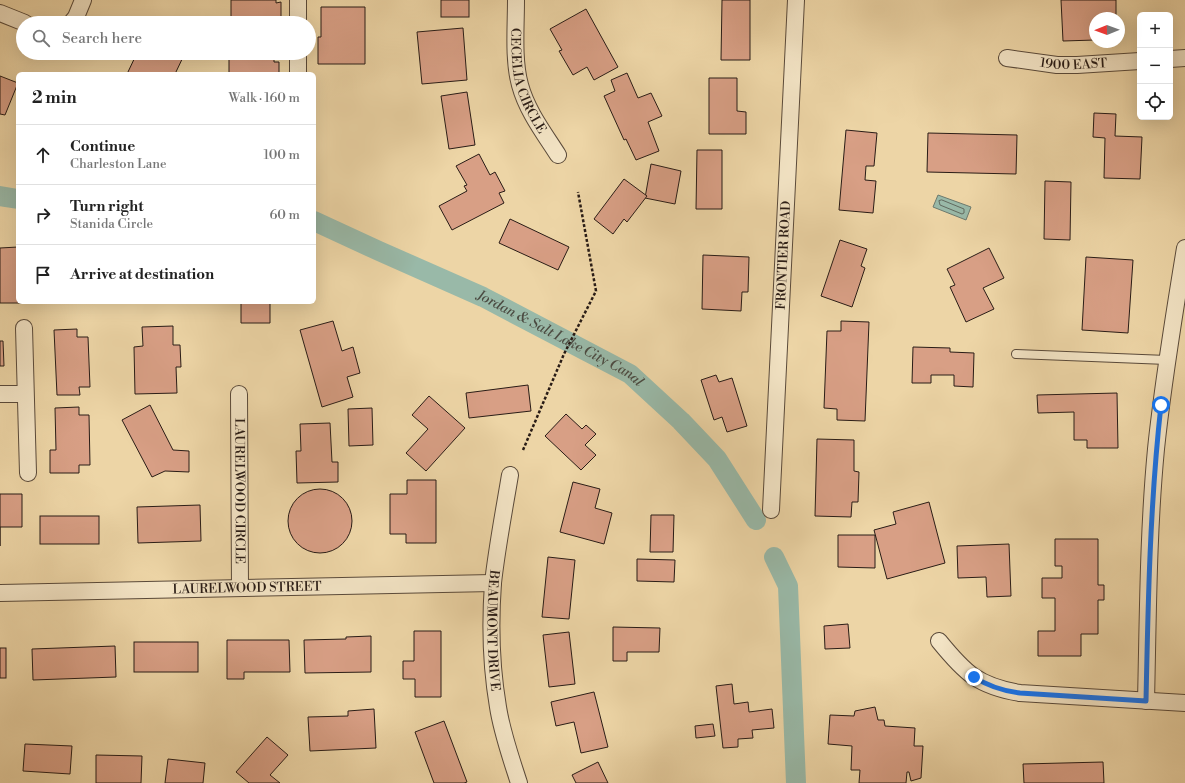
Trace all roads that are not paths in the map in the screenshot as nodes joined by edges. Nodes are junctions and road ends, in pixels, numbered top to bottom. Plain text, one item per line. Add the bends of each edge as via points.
1 (83, 0) edge
2 (298, 0) edge
3 (516, 0) edge
4 (796, 0) edge
5 (0, 13) edge
6 (76, 16) edge
7 (298, 16) edge
8 (16, 19) edge
9 (1007, 58) dead end
10 (1185, 58) edge
11 (1173, 59) edge
12 (298, 60) edge
13 (1137, 62) edge
14 (298, 72) edge
15 (558, 155) dead end
16 (1185, 248) edge
17 (24, 328) dead end
18 (1016, 354) dead end
19 (1167, 360) junction
20 (0, 394) edge
21 (25, 394) junction
22 (239, 394) dead end
23 (28, 473) dead end
24 (510, 475) dead end
25 (771, 510) dead end
26 (493, 583) junction
27 (240, 588) junction
28 (0, 593) edge
29 (939, 641) dead end
30 (1146, 701) junction
31 (1185, 703) edge
32 (519, 783) edge

1 - 6 street
2 - 7 street
3 - 15 street, CECELIA CIRCLE via 516,62 520,86 533,116
4 - 25 street, FRONTIER ROAD
5 - 8 street
9 - 13 street, 1900 EAST via 1057,65
10 - 11 street
12 - 14 street
16 - 19 street
17 - 21 street
18 - 19 lane
19 - 30 street via 1151,518
20 - 21 street
21 - 23 street
22 - 27 street, LAURELWOOD CIRCLE
24 - 26 street, BEAUMONT DRIVE
26 - 27 street, LAURELWOOD STREET
26 - 32 street, BEAUMONT DRIVE via 492,655 498,707 506,745
27 - 28 street, LAURELWOOD STREET
29 - 30 street via 965,671 984,683 1005,691
30 - 31 street

